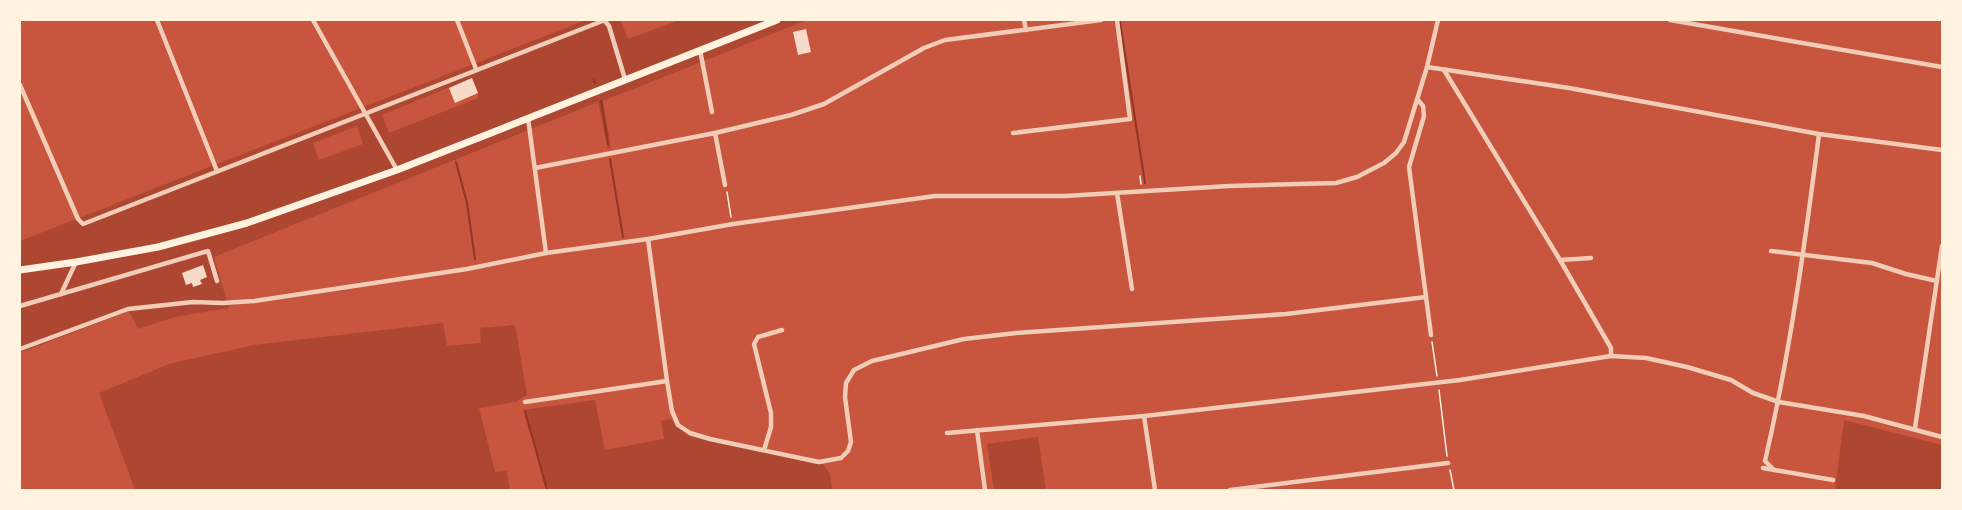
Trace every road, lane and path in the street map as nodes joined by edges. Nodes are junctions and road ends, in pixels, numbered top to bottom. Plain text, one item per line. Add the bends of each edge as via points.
1 (157, 20) edge
2 (313, 20) edge
3 (457, 20) edge
4 (605, 20) edge
5 (777, 20) edge
6 (1024, 20) edge
7 (1101, 20) edge
8 (1117, 20) edge
9 (1438, 20) edge
10 (1670, 20) edge
11 (1026, 30) junction
12 (700, 50) junction
13 (1427, 67) junction
14 (1942, 67) edge
15 (476, 69) junction
16 (1444, 70) junction
17 (625, 79) junction
18 (20, 85) edge
19 (1418, 100) junction
20 (712, 112) dead end
21 (364, 113) junction
22 (528, 118) junction
23 (716, 133) junction
24 (1014, 133) dead end
25 (1819, 134) junction
26 (1942, 150) edge
27 (535, 168) junction
28 (397, 170) junction
29 (217, 171) junction
30 (1140, 176) dead end
31 (725, 185) joint
32 (1142, 192) junction
33 (1117, 193) junction
34 (731, 213) dead end
35 (648, 239) junction
36 (1942, 246) edge
37 (1771, 251) dead end
38 (546, 253) junction
39 (1803, 254) junction
40 (1591, 258) dead end
41 (1560, 260) junction
42 (76, 262) junction
43 (20, 270) edge
44 (217, 281) dead end
45 (1937, 281) junction
46 (1132, 289) dead end
47 (61, 294) junction
48 (1426, 297) junction
49 (20, 306) edge
50 (782, 330) dead end
51 (1431, 335) joint
52 (20, 349) edge
53 (1611, 356) junction
54 (667, 381) junction
55 (1438, 382) junction
56 (525, 402) dead end
57 (1779, 402) junction
58 (1144, 416) junction
59 (1915, 428) junction
60 (977, 430) junction
61 (947, 433) dead end
62 (1942, 437) edge
63 (764, 450) junction
64 (1448, 464) junction
65 (1763, 468) dead end
66 (1774, 470) junction
67 (1833, 480) dead end
68 (985, 490) edge
69 (1155, 490) edge
70 (1230, 490) edge
71 (1454, 490) edge

1 - 29 street
2 - 21 street
3 - 15 street
4 - 15 street
4 - 17 street
5 - 12 main road
6 - 11 street
7 - 11 street
8 - 24 street via 1130,119
9 - 13 street
10 - 14 street
11 - 23 street via 937,42 824,104
12 - 17 main road
12 - 20 street
13 - 16 street
13 - 19 street
15 - 21 street
16 - 25 street via 1569,88
16 - 41 street
17 - 22 main road
18 - 29 street via 81,223
19 - 32 street via 1407,135 1396,153 1352,179 1328,184
19 - 48 street via 1424,116 1409,167
21 - 28 street
21 - 29 street
22 - 27 street
22 - 28 main road
23 - 27 street
23 - 31 street
25 - 26 street
25 - 39 street
27 - 38 street
28 - 42 main road via 247,223 158,247
30 - 32 path
31 - 34 path
32 - 33 street
33 - 35 street via 934,196
33 - 46 street
35 - 38 street
35 - 54 street
36 - 45 street
37 - 39 street
38 - 52 street via 254,301 128,309
39 - 45 street via 1872,263
39 - 57 street
40 - 41 street
41 - 53 street via 1611,348
42 - 43 main road
42 - 47 street
44 - 47 street via 208,251
45 - 59 street
47 - 49 street
48 - 51 street
48 - 63 street via 1286,314 964,339 857,367 848,376 845,391 851,442 844,457 819,462
50 - 63 street via 758,337 754,344 771,413
51 - 55 path
53 - 55 street
53 - 57 street via 1646,358 1716,374
54 - 56 street
54 - 63 street via 674,418 682,428 710,439
55 - 58 street
55 - 64 path
57 - 59 street
57 - 66 street via 1765,461
58 - 60 street
58 - 69 street
59 - 62 street
60 - 61 street
60 - 68 street
64 - 70 street
64 - 71 path
65 - 66 street
66 - 67 street

